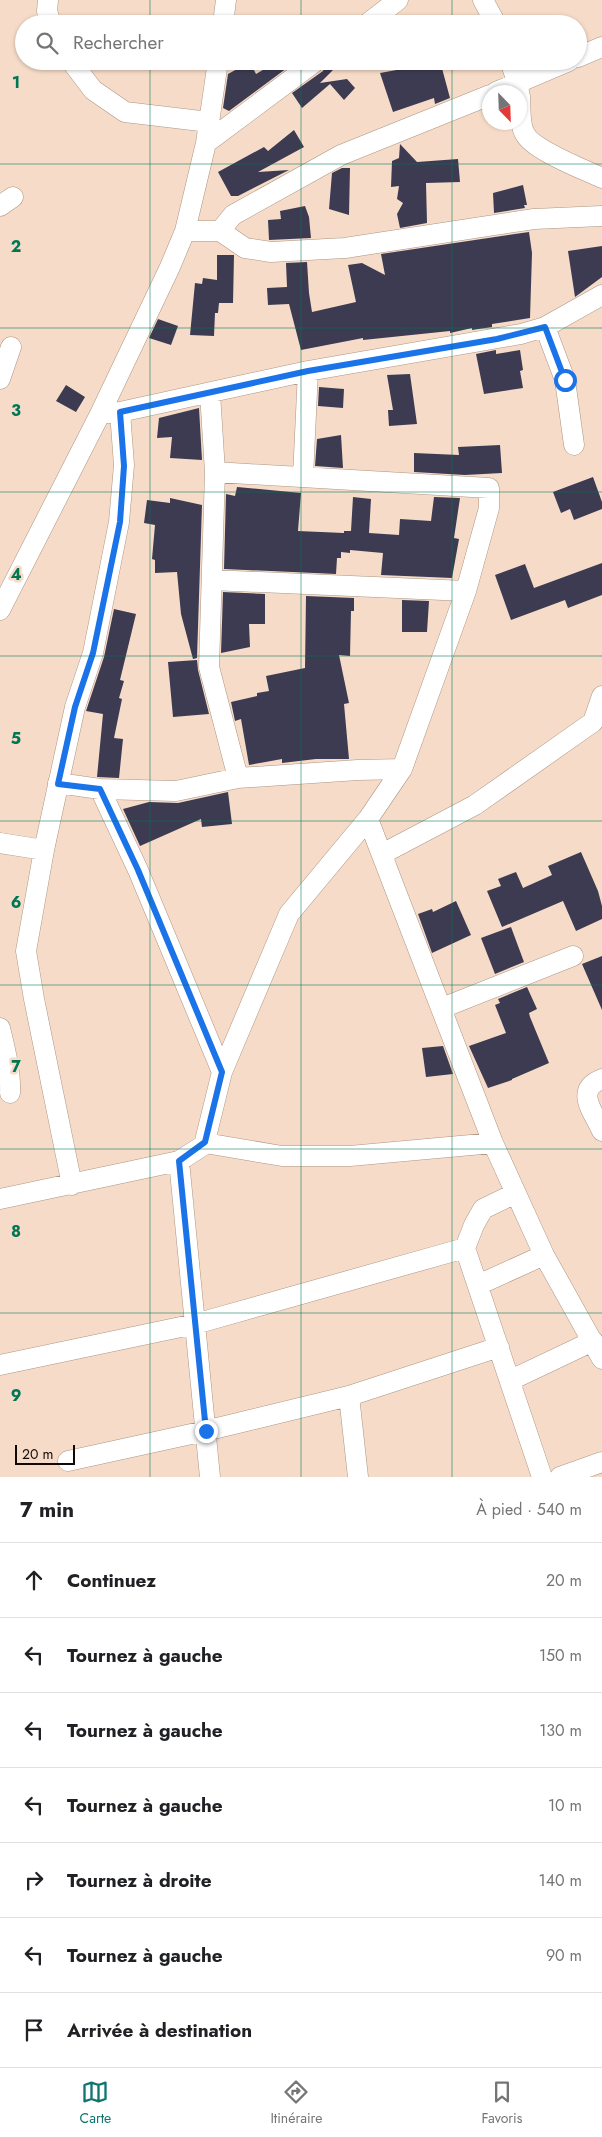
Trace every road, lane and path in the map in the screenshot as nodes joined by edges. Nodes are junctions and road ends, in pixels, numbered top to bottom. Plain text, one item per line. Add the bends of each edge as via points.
1 (48, 0) edge
2 (398, 0) edge
3 (483, 0) edge
4 (221, 1) edge
5 (48, 15) edge
6 (222, 15) edge
7 (378, 15) edge
8 (491, 15) edge
9 (602, 46) edge
10 (587, 53) edge
11 (78, 70) edge
12 (217, 70) edge
13 (304, 70) edge
14 (513, 70) edge
15 (554, 70) edge
16 (517, 85) edge
17 (527, 86) edge
18 (482, 98) edge
19 (209, 122) junction
20 (523, 130) edge
21 (206, 143) junction
22 (602, 178) edge
23 (602, 216) edge
24 (185, 231) junction
25 (220, 231) junction
26 (602, 295) edge
27 (545, 327) junction
28 (11, 347) dead end
29 (308, 371) junction
30 (0, 379) edge
31 (210, 393) junction
32 (120, 412) junction
33 (100, 414) junction
34 (574, 445) dead end
35 (215, 472) junction
36 (303, 477) junction
37 (212, 580) junction
38 (466, 591) junction
39 (0, 610) edge
40 (602, 696) edge
41 (598, 730) edge
42 (402, 769) junction
43 (238, 778) junction
44 (58, 784) junction
45 (100, 789) junction
46 (368, 819) junction
47 (0, 843) edge
48 (44, 850) junction
49 (382, 854) junction
50 (573, 956) dead end
51 (442, 1008) junction
52 (0, 1028) edge
53 (222, 1072) junction
54 (602, 1079) edge
55 (10, 1093) dead end
56 (602, 1131) edge
57 (205, 1142) junction
58 (494, 1143) junction
59 (179, 1161) junction
60 (72, 1185) junction
61 (516, 1192) junction
62 (0, 1199) edge
63 (466, 1248) junction
64 (544, 1255) junction
65 (478, 1285) junction
66 (195, 1324) junction
67 (500, 1347) junction
68 (598, 1350) edge
69 (0, 1365) edge
70 (511, 1380) junction
71 (349, 1396) junction
72 (206, 1431) junction
73 (68, 1462) dead end
74 (602, 1462) edge
75 (210, 1477) edge
76 (358, 1477) edge
77 (542, 1477) edge
78 (560, 1477) edge

1 - 5 street
2 - 7 street
3 - 8 street
4 - 6 street
9 - 10 street
11 - 19 street via 93,90 125,112
12 - 19 street
13 - 21 street
14 - 16 street
15 - 17 street
18 - 25 street via 341,155 233,215
19 - 21 street
20 - 22 street via 529,140 553,155
21 - 24 street
23 - 25 street via 534,219 345,248 270,252 244,248
24 - 25 street
24 - 33 street
26 - 27 street
27 - 29 street via 497,339
27 - 34 street via 565,380
28 - 30 street
29 - 31 street
29 - 36 street
31 - 32 street
31 - 35 street
32 - 33 street
32 - 44 street via 124,466 120,522 93,653 75,707
33 - 39 street
35 - 36 street
35 - 37 street
36 - 38 street via 490,488 488,508
37 - 38 street
37 - 43 street via 209,667
38 - 42 street
40 - 41 street
41 - 49 street via 475,805
42 - 43 street
42 - 46 street
43 - 45 street via 176,791
44 - 45 street
44 - 48 street
45 - 53 street via 138,870
46 - 49 street
46 - 53 street via 289,914
47 - 48 street
48 - 60 street via 26,951
49 - 51 street
50 - 51 street
51 - 58 street
52 - 55 street
53 - 57 street
54 - 56 street via 588,1087 586,1096
57 - 58 street via 282,1156 350,1156
57 - 59 street
58 - 61 street
59 - 60 street
59 - 66 street
60 - 62 street
61 - 63 street via 483,1209
61 - 64 street
63 - 65 street
63 - 66 street
64 - 65 street
64 - 68 street
65 - 67 street
66 - 69 street
66 - 72 street
67 - 70 street
67 - 71 street
68 - 70 street
70 - 77 street
71 - 72 street
71 - 76 street
72 - 73 street
72 - 75 street
74 - 78 street

